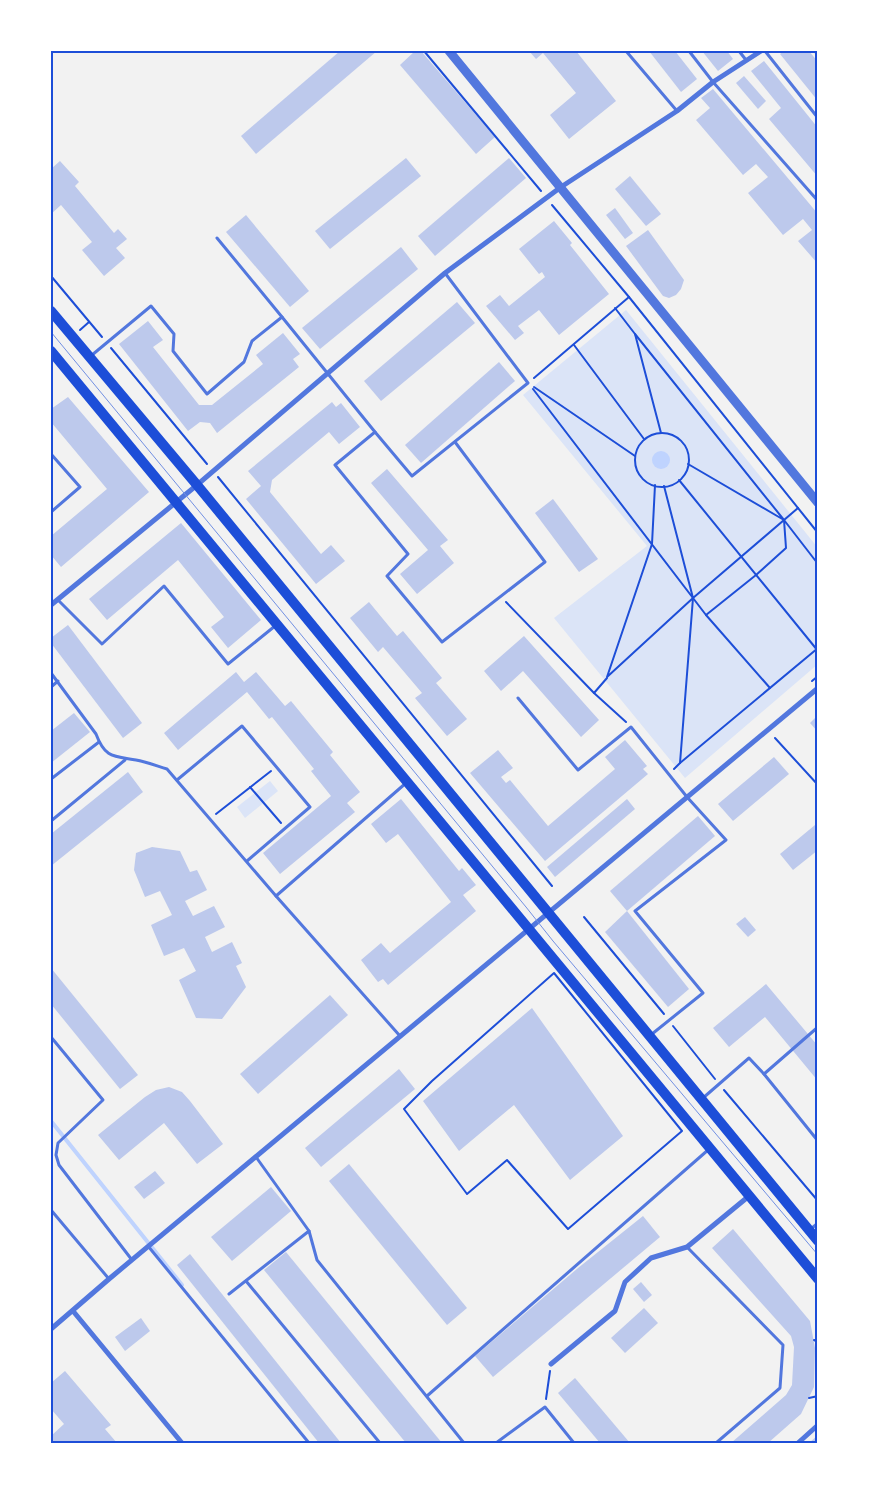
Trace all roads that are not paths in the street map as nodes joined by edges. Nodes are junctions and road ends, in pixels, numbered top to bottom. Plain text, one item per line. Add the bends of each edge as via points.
1 (449, 51) edge
2 (626, 51) edge
3 (688, 51) edge
4 (739, 51) edge
5 (761, 51) edge
6 (765, 51) edge
7 (815, 51) edge
8 (818, 55) edge
9 (746, 61) junction
10 (713, 82) junction
11 (677, 111) junction
12 (818, 118) edge
13 (561, 188) junction
14 (818, 201) edge
15 (217, 238) dead end
16 (445, 273) junction
17 (51, 311) edge
18 (282, 316) junction
19 (51, 351) edge
20 (90, 357) junction
21 (327, 373) junction
22 (375, 432) junction
23 (454, 442) junction
24 (51, 454) edge
25 (197, 484) junction
26 (176, 502) junction
27 (818, 503) edge
28 (51, 512) edge
29 (58, 600) junction
30 (51, 605) edge
31 (277, 624) junction
32 (51, 673) edge
33 (58, 682) junction
34 (51, 687) edge
35 (818, 688) edge
36 (518, 698) dead end
37 (99, 742) junction
38 (125, 759) junction
39 (51, 779) edge
40 (177, 780) junction
41 (408, 782) junction
42 (687, 797) junction
43 (51, 821) edge
44 (247, 861) junction
45 (276, 896) junction
46 (548, 912) junction
47 (529, 928) junction
48 (818, 1026) edge
49 (400, 1036) junction
50 (650, 1036) junction
51 (51, 1037) edge
52 (764, 1074) junction
53 (702, 1100) junction
54 (818, 1141) edge
55 (710, 1148) junction
56 (256, 1156) junction
57 (749, 1196) junction
58 (51, 1210) edge
59 (818, 1223) edge
60 (809, 1230) junction
61 (309, 1231) junction
62 (818, 1241) edge
63 (148, 1246) junction
64 (687, 1247) junction
65 (132, 1260) junction
66 (109, 1279) junction
67 (818, 1279) edge
68 (246, 1281) junction
69 (229, 1294) dead end
70 (73, 1311) junction
71 (51, 1329) edge
72 (551, 1364) road end
73 (427, 1396) junction
74 (818, 1425) edge
75 (182, 1442) edge
76 (309, 1443) edge
77 (380, 1443) edge
78 (464, 1443) edge
79 (496, 1443) edge
80 (574, 1443) edge
81 (716, 1443) edge
82 (798, 1443) edge

1 - 13 street
2 - 11 lane
3 - 10 lane
4 - 9 lane
5 - 9 street
6 - 12 lane
7 - 8 lane
9 - 10 street
10 - 11 street
10 - 14 lane
11 - 13 street
13 - 16 street
13 - 27 street
15 - 18 lane
16 - 21 street
16 - 23 lane via 528,383
17 - 20 main road
18 - 20 lane via 252,341 244,362 207,394 173,352 174,334 151,306
18 - 21 lane
19 - 26 main road
20 - 25 main road
21 - 22 lane
21 - 25 street
22 - 23 lane via 412,476
22 - 23 lane via 336,465 408,554 387,576 442,642 545,562
24 - 28 lane via 80,487
25 - 26 street
25 - 46 main road
26 - 29 street
26 - 31 main road
29 - 30 street
29 - 31 lane via 102,644 164,586 228,664
31 - 41 main road
32 - 33 lane
33 - 34 lane
33 - 37 lane
35 - 42 street
36 - 42 lane via 578,770 631,727
37 - 38 lane via 105,751
37 - 39 lane
38 - 40 lane via 167,769
38 - 43 lane
40 - 44 lane
40 - 44 lane via 242,726 310,807
41 - 45 lane
41 - 47 main road
42 - 46 street
42 - 50 lane via 726,840 635,911 703,993
44 - 45 lane
45 - 49 lane
46 - 47 street
46 - 50 main road
47 - 49 street
47 - 55 main road
48 - 52 lane
49 - 56 street
50 - 53 main road
51 - 65 lane via 103,1100 58,1143 56,1155 59,1166
52 - 53 lane via 749,1058
52 - 54 lane
53 - 60 main road
55 - 57 main road
55 - 73 lane
56 - 61 lane
56 - 63 street
57 - 64 street
57 - 67 main road
58 - 66 lane
59 - 60 lane
60 - 62 main road
61 - 68 lane
61 - 73 lane via 318,1260
63 - 65 street
63 - 76 lane
64 - 72 street via 651,1258 626,1282 615,1311
64 - 81 lane via 783,1345 780,1388
65 - 66 street
66 - 70 street
68 - 69 lane
68 - 77 lane
70 - 71 street
70 - 75 street
73 - 78 lane
74 - 82 street
79 - 80 lane via 544,1407

